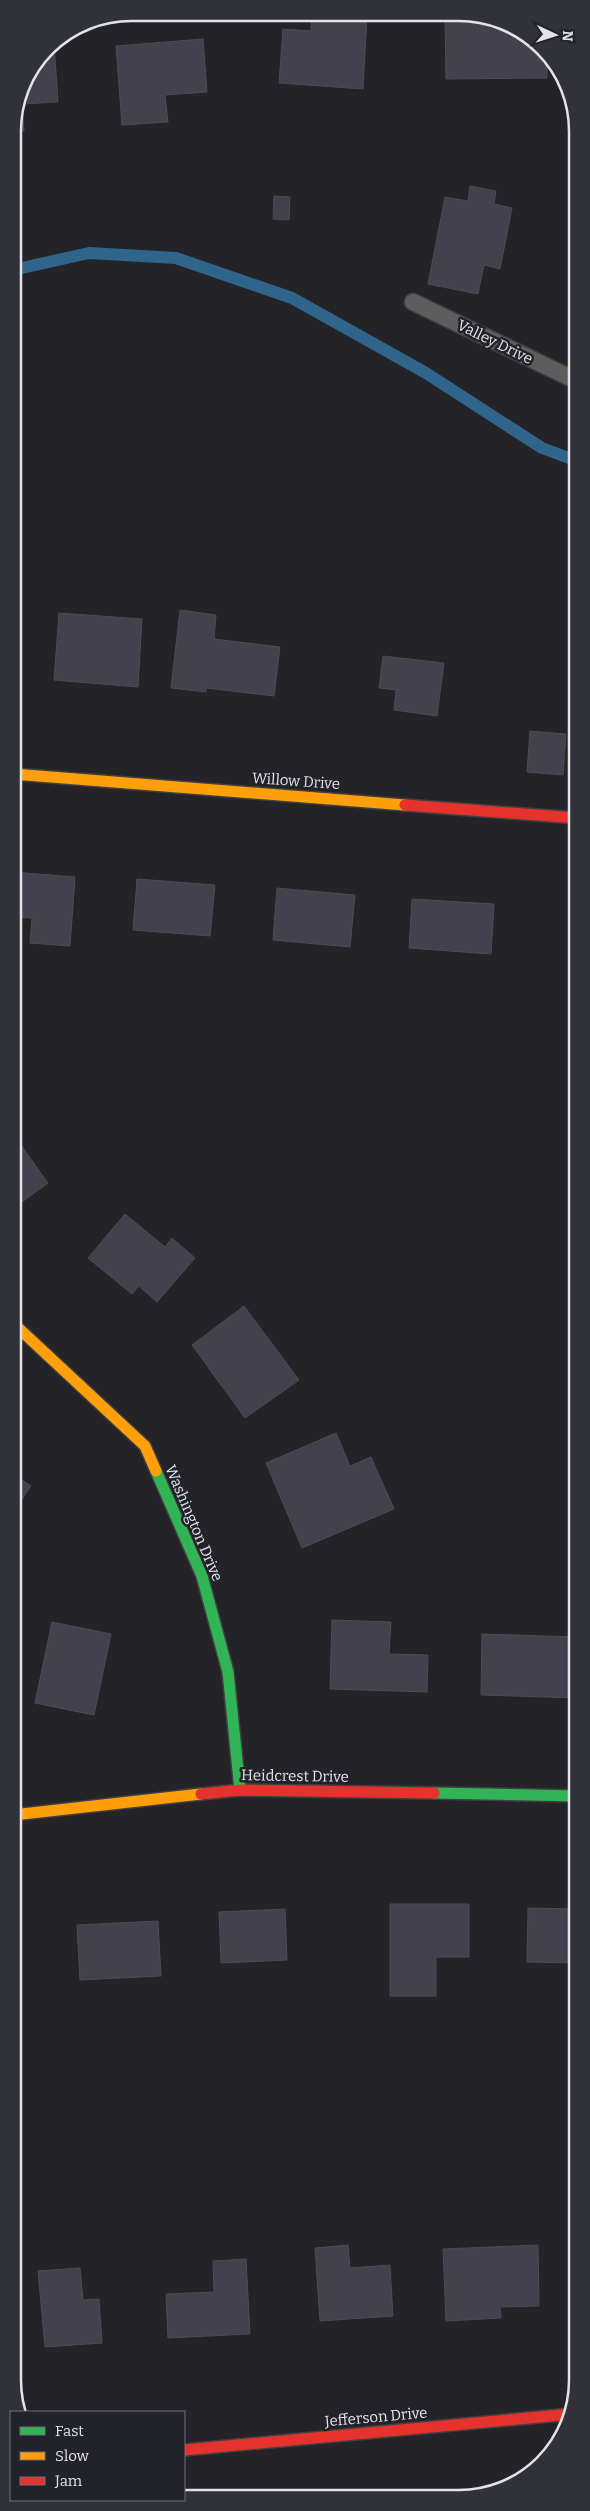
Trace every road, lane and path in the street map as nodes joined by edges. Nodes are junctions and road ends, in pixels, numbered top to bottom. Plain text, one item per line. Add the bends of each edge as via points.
1 (413, 302) dead end
2 (569, 379) edge
3 (21, 775) edge
4 (569, 817) edge
5 (21, 1330) edge
6 (240, 1790) junction
7 (569, 1796) edge
8 (21, 1814) edge
9 (563, 2415) edge
10 (185, 2450) edge

1 - 2 lane, Valley Drive
3 - 4 street, Willow Drive
5 - 6 street, Washington Drive via 145,1446 202,1576 228,1672
6 - 7 street, Heidcrest Drive
6 - 8 street, Heidcrest Drive
9 - 10 street, Jefferson Drive

